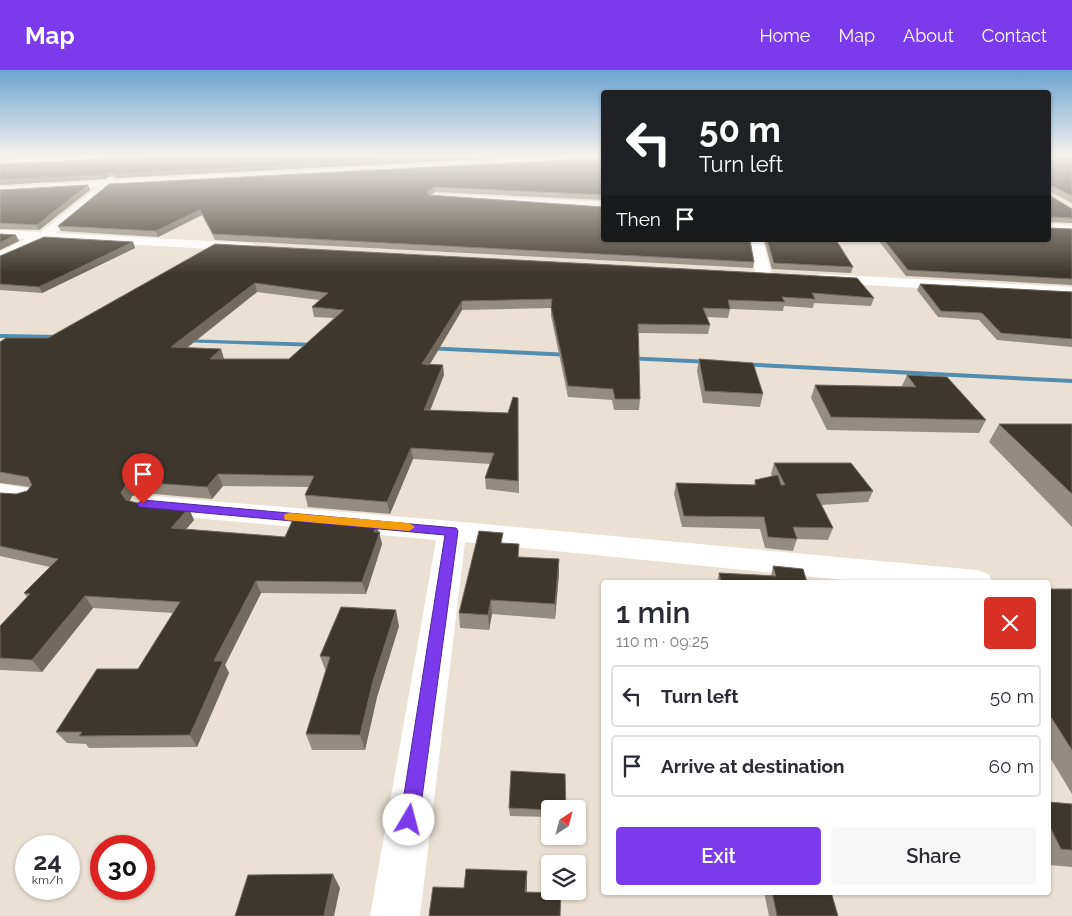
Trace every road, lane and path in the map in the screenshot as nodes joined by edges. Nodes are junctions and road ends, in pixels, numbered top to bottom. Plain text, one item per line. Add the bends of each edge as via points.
1 (94, 194) edge
2 (435, 197) edge
3 (601, 206) edge
4 (1051, 228) edge
5 (1072, 229) edge
6 (0, 234) edge
7 (44, 236) junction
8 (757, 242) edge
9 (260, 248) edge
10 (0, 258) edge
11 (745, 275) edge
12 (804, 278) edge
13 (1072, 292) edge
14 (143, 504) edge
15 (452, 531) junction
16 (956, 580) edge
17 (395, 916) edge

1 - 7 street
2 - 3 street
4 - 5 street
6 - 7 street
7 - 9 street
7 - 10 street
8 - 11 street via 769,277
12 - 13 street
14 - 15 street
15 - 16 street
15 - 17 street

